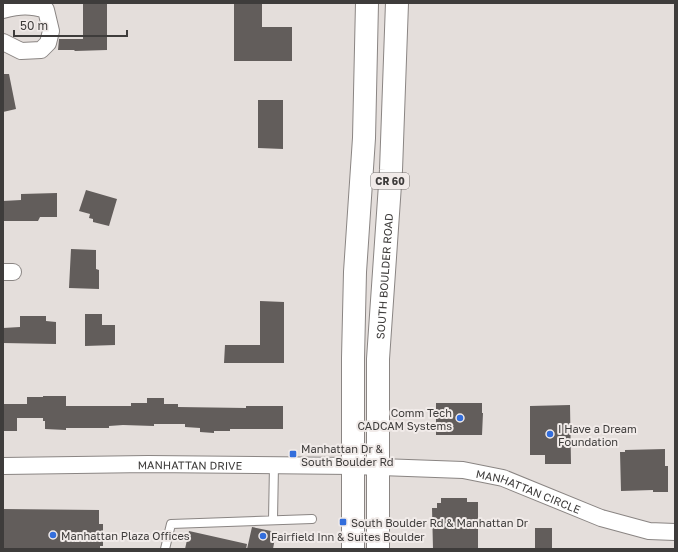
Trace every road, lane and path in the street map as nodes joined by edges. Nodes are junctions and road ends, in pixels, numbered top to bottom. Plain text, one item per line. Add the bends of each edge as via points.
1 (367, 3) edge
2 (397, 3) edge
3 (3, 10) edge
4 (3, 42) edge
5 (274, 465) junction
6 (3, 466) edge
7 (353, 466) junction
8 (378, 468) junction
9 (312, 518) dead end
10 (273, 520) junction
11 (675, 532) edge
12 (165, 549) edge
13 (353, 549) edge
14 (378, 549) edge

1 - 7 main road, CR 60 via 364,138 355,272
2 - 8 main road, SOUTH BOULDER ROAD / CR 60 via 391,170 378,359
3 - 4 street via 18,6 46,10 51,31 48,43 41,50 21,51
5 - 6 street, MANHATTAN DRIVE
5 - 7 street, MANHATTAN DRIVE
5 - 10 lane
7 - 8 street, MANHATTAN DRIVE
7 - 13 main road
8 - 11 street, MANHATTAN CIRCLE via 463,470 503,478 601,518 650,530
8 - 14 main road, SOUTH BOULDER ROAD
9 - 10 lane
10 - 12 lane via 170,524

